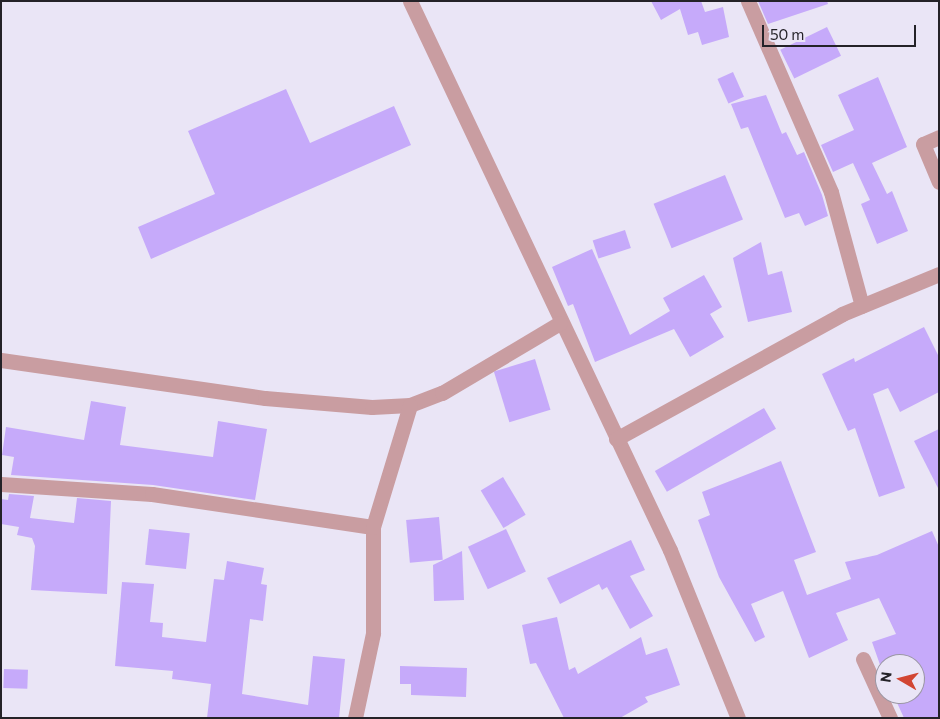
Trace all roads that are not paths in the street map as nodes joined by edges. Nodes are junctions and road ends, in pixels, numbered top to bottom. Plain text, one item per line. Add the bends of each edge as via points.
1 (410, 1) edge
2 (748, 1) edge
3 (939, 137) edge
4 (939, 182) edge
5 (939, 274) edge
6 (862, 306) junction
7 (560, 323) junction
8 (1, 360) edge
9 (410, 404) junction
10 (616, 439) junction
11 (1, 484) edge
12 (374, 527) junction
13 (863, 659) dead end
14 (355, 718) edge
15 (738, 718) edge
16 (890, 718) edge

1 - 7 street
2 - 6 street via 831,192
3 - 4 street via 923,144
5 - 6 street
6 - 10 street
7 - 9 street via 442,394
7 - 10 street
8 - 9 street via 265,398 372,407
9 - 12 street
10 - 15 street via 670,550
11 - 12 street via 152,494
12 - 14 street via 373,633
13 - 16 street

